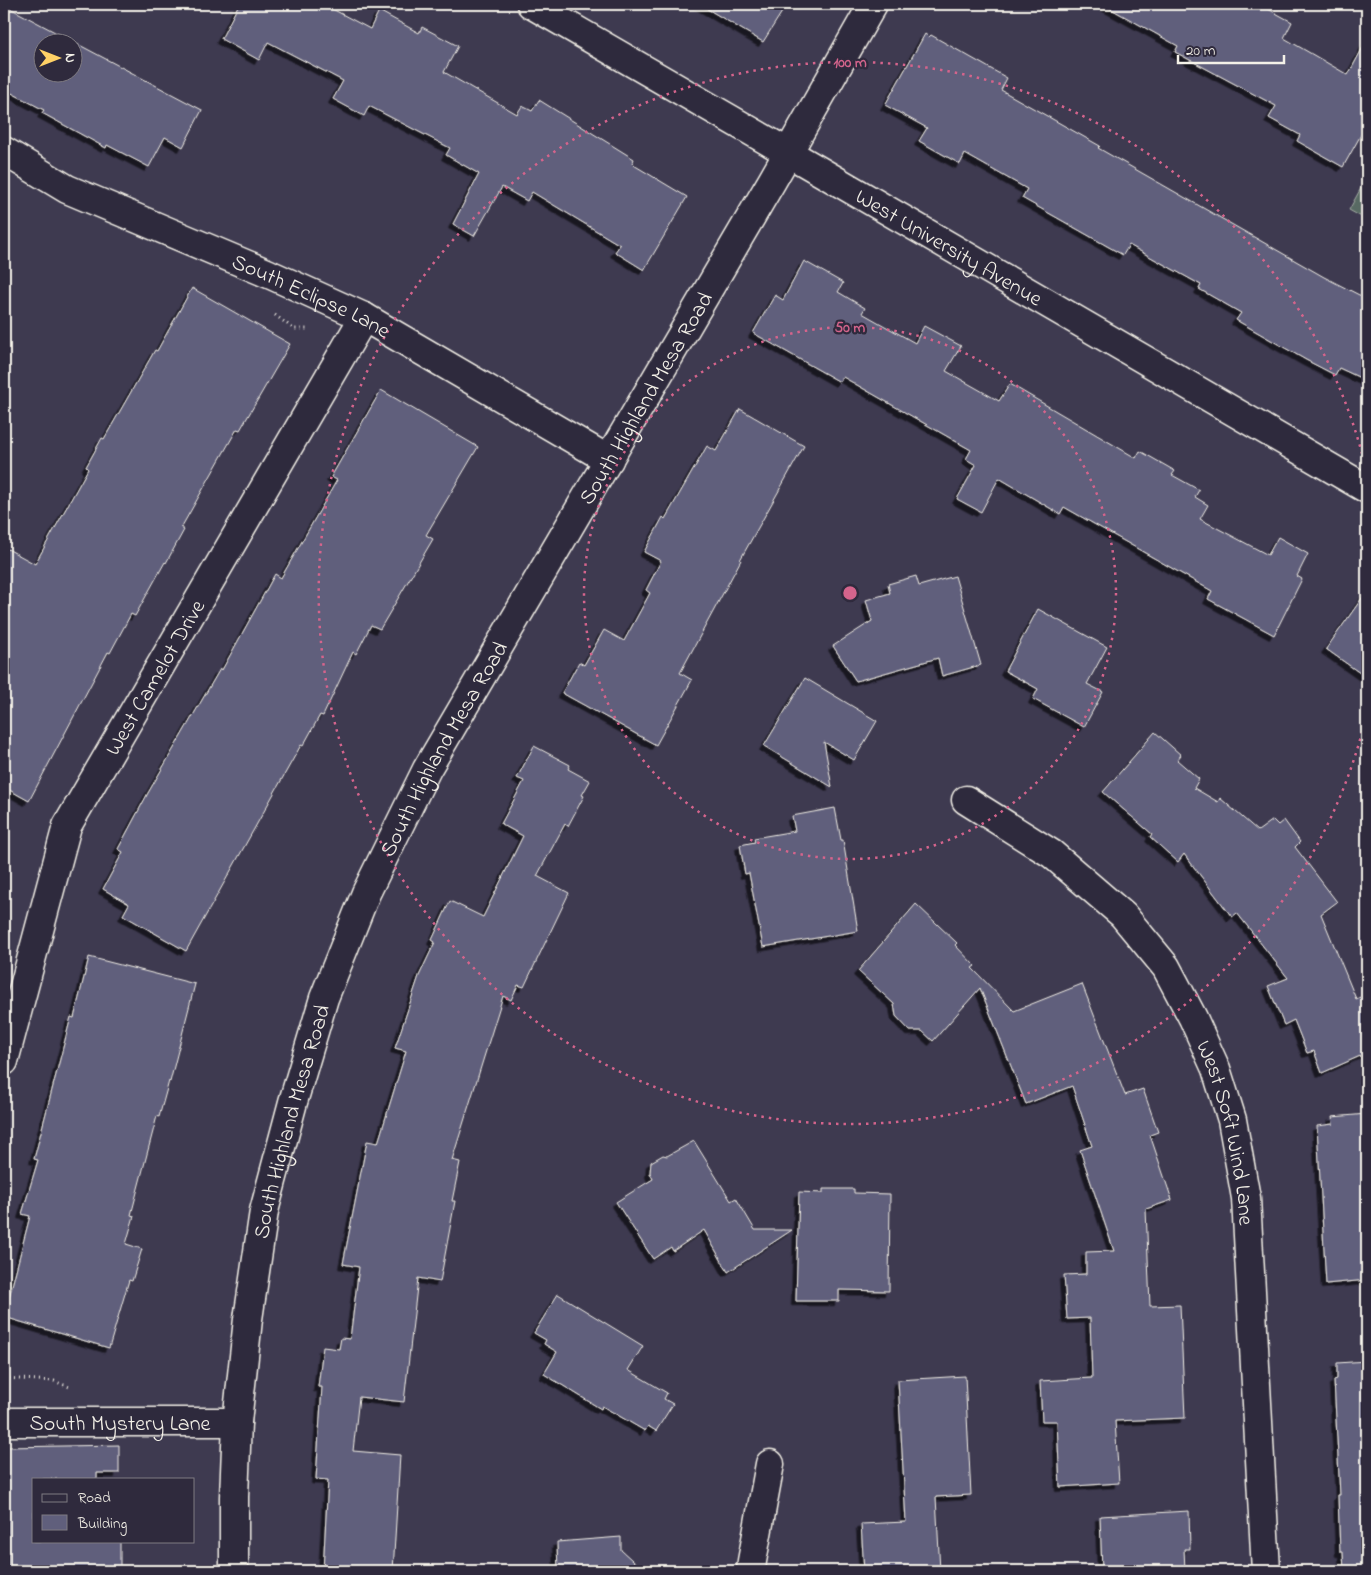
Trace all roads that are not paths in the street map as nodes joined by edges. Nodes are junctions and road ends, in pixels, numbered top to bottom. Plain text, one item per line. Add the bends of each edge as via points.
1 (531, 4) edge
2 (873, 4) edge
3 (4, 151) edge
4 (788, 152) junction
5 (364, 317) junction
6 (609, 460) junction
7 (1367, 488) edge
8 (966, 800) dead end
9 (4, 1061) edge
10 (4, 1422) edge
11 (237, 1422) junction
12 (770, 1464) dead end
13 (234, 1571) edge
14 (751, 1571) edge
15 (1266, 1571) edge

1 - 4 street, West University Avenue
2 - 4 street, South Highland Mesa Road
3 - 5 street, South Eclipse Lane via 67,189
4 - 6 street, South Highland Mesa Road
4 - 7 street, West University Avenue
5 - 6 street, South Eclipse Lane
5 - 9 street, West Camelot Drive via 68,826
6 - 11 street, South Highland Mesa Road via 427,769 366,892 328,990 264,1211
8 - 15 street, West Soft Wind Lane via 1052,854 1123,915 1166,967 1216,1069 1232,1120 1246,1198
10 - 11 street, South Mystery Lane
11 - 13 street, South Highland Mesa Road
12 - 14 street

